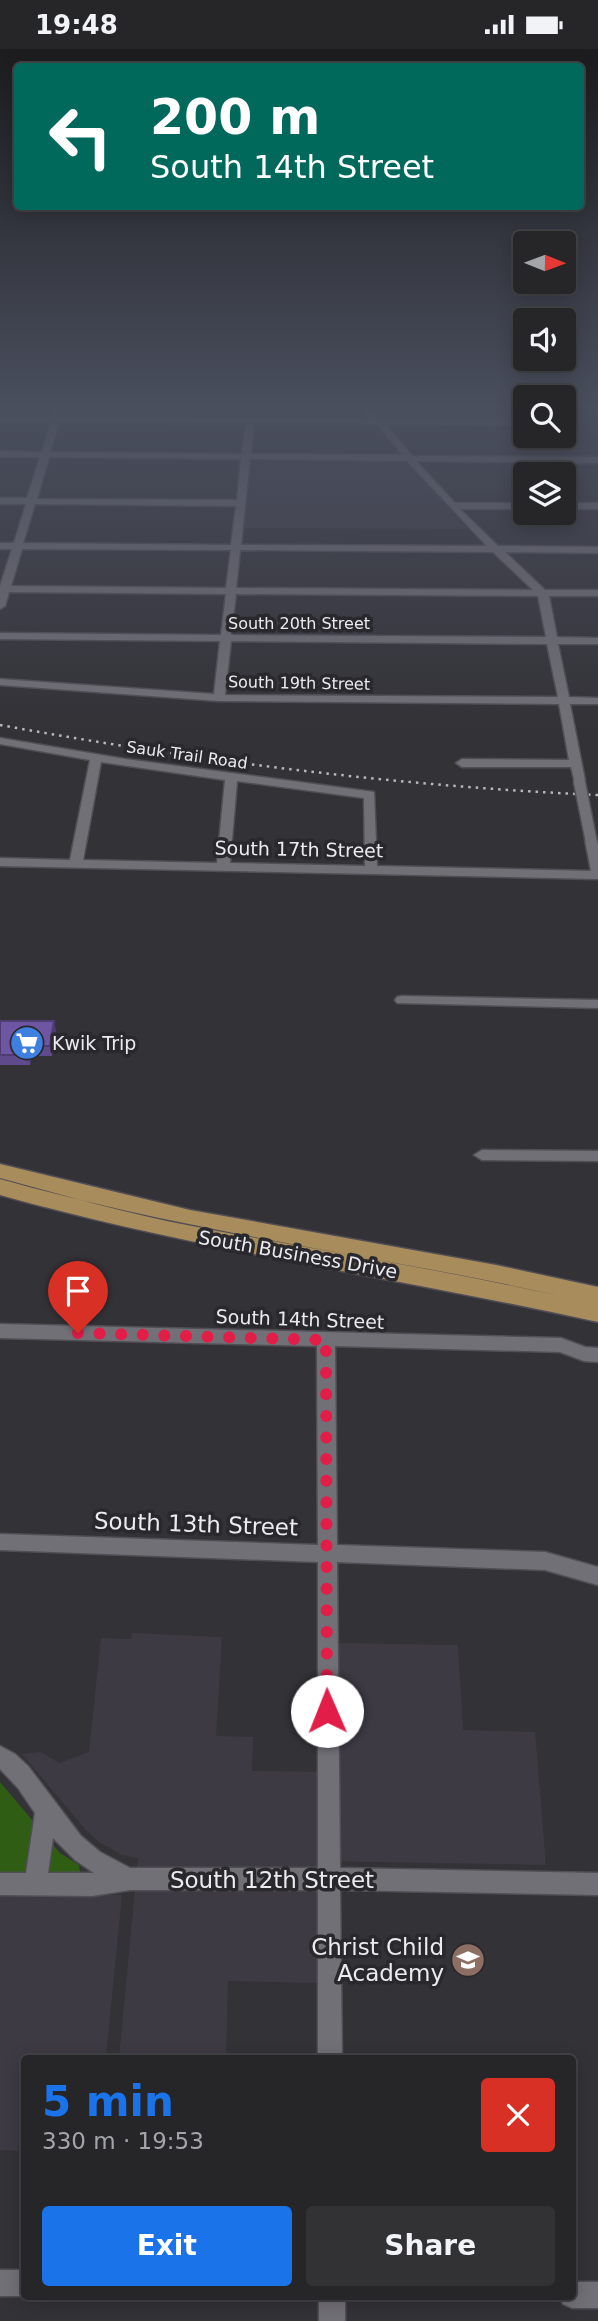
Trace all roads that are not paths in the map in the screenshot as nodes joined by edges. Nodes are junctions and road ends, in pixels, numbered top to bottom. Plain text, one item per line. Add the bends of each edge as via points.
1 (28, 514) edge
2 (240, 514) edge
3 (461, 514) edge
4 (0, 547) edge
5 (18, 547) junction
6 (236, 548) junction
7 (495, 550) junction
8 (598, 550) edge
9 (2, 589) edge
10 (231, 591) junction
11 (543, 593) junction
12 (598, 593) edge
13 (0, 606) edge
14 (0, 636) edge
15 (226, 638) junction
16 (552, 641) junction
17 (598, 641) edge
18 (0, 682) edge
19 (219, 698) junction
20 (564, 701) junction
21 (598, 701) edge
22 (0, 740) edge
23 (96, 758) junction
24 (462, 763) dead end
25 (576, 764) junction
26 (231, 778) junction
27 (0, 862) edge
28 (76, 864) junction
29 (223, 866) junction
30 (371, 869) junction
31 (598, 874) edge
32 (402, 1000) dead end
33 (598, 1004) edge
34 (482, 1155) dead end
35 (598, 1156) edge
36 (0, 1171) edge
37 (0, 1187) edge
38 (598, 1296) edge
39 (598, 1313) edge
40 (0, 1331) edge
41 (326, 1340) junction
42 (598, 1355) edge
43 (0, 1542) edge
44 (325, 1552) junction
45 (598, 1576) edge
46 (0, 1756) edge
47 (46, 1811) junction
48 (130, 1879) junction
49 (329, 1879) junction
50 (0, 1884) edge
51 (598, 1884) edge
52 (35, 1885) junction
53 (330, 2055) edge
54 (0, 2283) edge
55 (21, 2283) edge
56 (576, 2295) edge
57 (598, 2295) edge
58 (332, 2300) edge
59 (332, 2321) edge

1 - 5 street
2 - 6 street
3 - 7 street
4 - 5 street
5 - 6 street
5 - 9 street
6 - 7 street
6 - 10 street
7 - 8 street
7 - 11 street
9 - 10 street
9 - 13 street
10 - 11 street
10 - 15 street
11 - 12 street
11 - 16 street
14 - 15 street, South 20th Street
15 - 16 street, South 20th Street
15 - 19 street
16 - 17 street, South 20th Street
16 - 20 street
18 - 19 street, South 19th Street
19 - 20 street, South 19th Street
20 - 21 street, South 19th Street
20 - 25 street
22 - 23 street, Sauk Trail Road
23 - 26 street, Sauk Trail Road
23 - 28 street
24 - 25 street
25 - 31 street, bridge
26 - 29 street
26 - 30 street, Sauk Trail Road via 370,795
27 - 28 street, South 17th Street
28 - 29 street, South 17th Street
29 - 30 street, South 17th Street
30 - 31 street, South 17th Street
32 - 33 street
34 - 35 street
36 - 38 main road, South Business Drive via 190,1218
37 - 39 main road, South Business Drive via 144,1226
40 - 41 street, South 14th Street
41 - 42 street, South 14th Street via 561,1345
41 - 44 street
43 - 44 street, South 13th Street
44 - 45 street, South 13th Street via 545,1561
44 - 49 street
46 - 47 street, South 12th Street via 13,1765
47 - 48 street, South 12th Street via 90,1861
47 - 52 street
48 - 49 street, South 12th Street
48 - 52 street via 92,1885
49 - 51 street, South 12th Street
49 - 53 street
50 - 52 street
54 - 55 street
56 - 57 street
58 - 59 street

